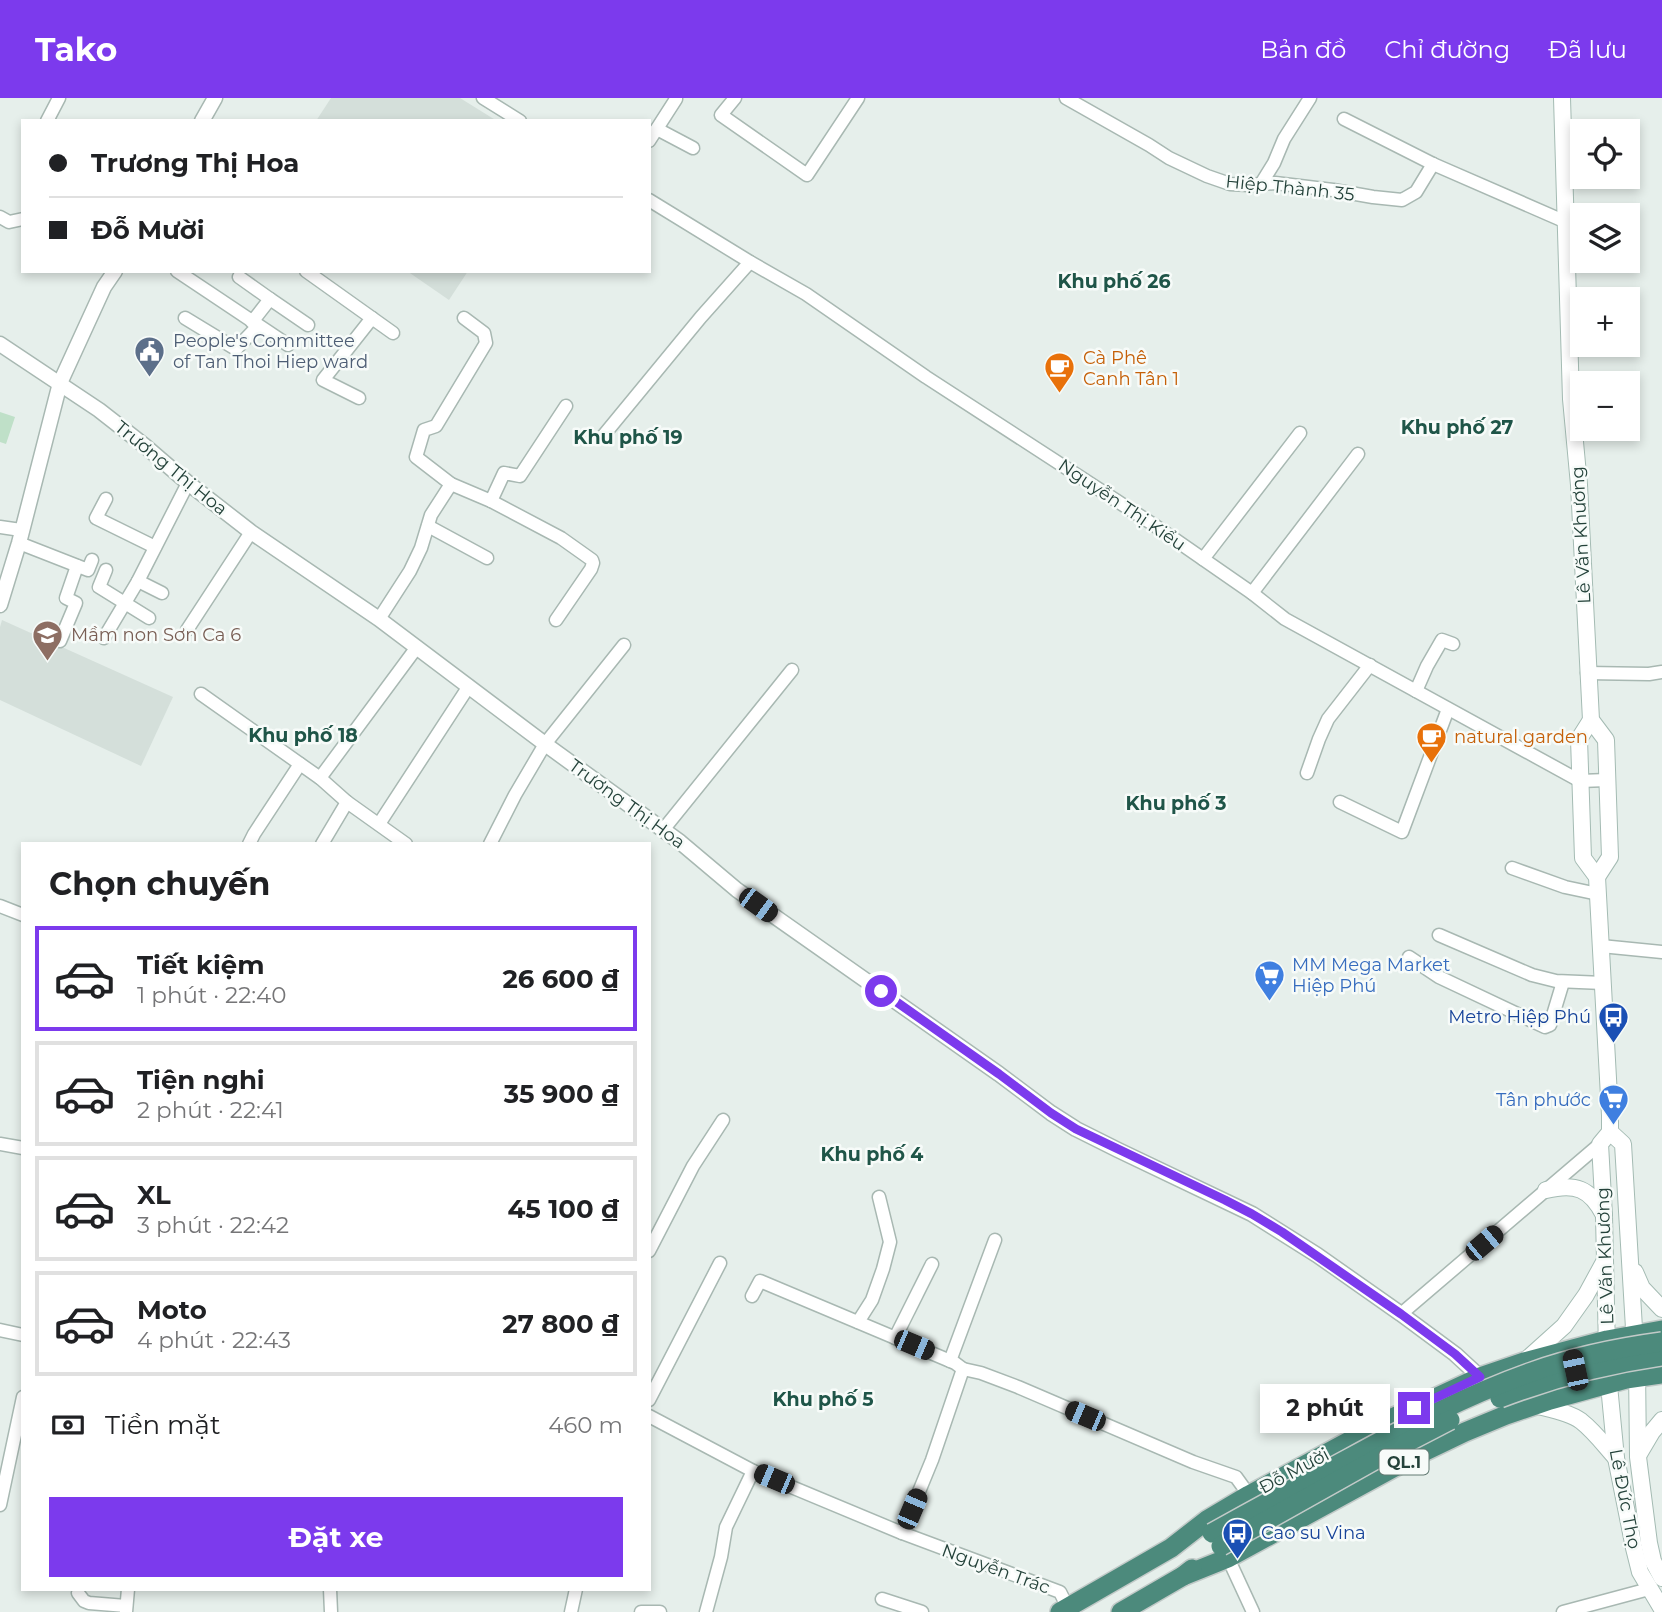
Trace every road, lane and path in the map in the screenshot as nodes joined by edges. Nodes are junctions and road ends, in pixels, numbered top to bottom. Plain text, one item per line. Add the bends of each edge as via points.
1 (59, 98) edge
2 (215, 98) edge
3 (483, 98) edge
4 (735, 98) edge
5 (858, 98) edge
6 (1066, 98) edge
7 (1310, 98) edge
8 (1562, 98) edge
9 (676, 99) edge
10 (48, 119) edge
11 (203, 119) edge
12 (517, 119) edge
13 (1344, 119) dead end
14 (657, 128) junction
15 (651, 138) edge
16 (694, 148) dead end
17 (1433, 164) junction
18 (1261, 184) junction
19 (651, 201) edge
20 (0, 217) edge
21 (21, 219) edge
22 (1566, 222) junction
23 (750, 262) junction
24 (113, 273) edge
25 (180, 273) edge
26 (312, 273) edge
27 (239, 277) dead end
28 (270, 299) junction
29 (185, 318) dead end
30 (372, 318) junction
31 (464, 318) dead end
32 (255, 324) junction
33 (308, 325) dead end
34 (393, 333) dead end
35 (0, 344) edge
36 (288, 345) dead end
37 (60, 383) junction
38 (359, 398) dead end
39 (566, 406) dead end
40 (1300, 433) dead end
41 (603, 436) dead end
42 (1358, 454) dead end
43 (188, 483) junction
44 (451, 484) junction
45 (106, 499) dead end
46 (491, 501) junction
47 (428, 526) junction
48 (0, 527) edge
49 (251, 531) junction
50 (20, 536) junction
51 (155, 547) junction
52 (488, 558) dead end
53 (1203, 559) junction
54 (92, 560) dead end
55 (77, 566) junction
56 (106, 570) dead end
57 (138, 581) junction
58 (162, 593) dead end
59 (1252, 593) junction
60 (125, 603) junction
61 (0, 605) edge
62 (149, 618) dead end
63 (379, 619) junction
64 (556, 620) dead end
65 (187, 630) dead end
66 (104, 638) dead end
67 (60, 641) dead end
68 (1453, 644) dead end
69 (624, 645) dead end
70 (416, 647) junction
71 (1370, 665) junction
72 (792, 670) dead end
73 (1587, 673) junction
74 (1658, 675) edge
75 (469, 686) junction
76 (1416, 691) junction
77 (201, 694) dead end
78 (1448, 709) junction
79 (1591, 720) junction
80 (545, 744) junction
81 (300, 764) junction
82 (1307, 773) dead end
83 (320, 778) junction
84 (1607, 780) junction
85 (1580, 781) junction
86 (347, 802) junction
87 (1340, 802) dead end
88 (379, 824) junction
89 (663, 830) junction
90 (250, 842) edge
91 (323, 842) edge
92 (402, 842) edge
93 (491, 842) edge
94 (1512, 868) dead end
95 (1598, 886) junction
96 (0, 906) edge
97 (21, 914) edge
98 (1439, 935) dead end
99 (1601, 946) junction
100 (1662, 952) edge
101 (1409, 957) dead end
102 (1563, 982) junction
103 (1603, 982) junction
104 (723, 1120) dead end
105 (1605, 1138) junction
106 (0, 1144) edge
107 (21, 1145) edge
108 (1546, 1190) junction
109 (879, 1197) dead end
110 (1605, 1216) junction
111 (995, 1240) dead end
112 (651, 1247) edge
113 (1606, 1260) junction
114 (720, 1263) dead end
115 (932, 1264) dead end
116 (1630, 1264) junction
117 (752, 1296) dead end
118 (1662, 1309) edge
119 (1401, 1314) junction
120 (858, 1322) junction
121 (0, 1330) edge
122 (1662, 1330) edge
123 (21, 1335) edge
124 (1635, 1335) junction
125 (895, 1338) junction
126 (1607, 1340) junction
127 (1662, 1342) edge
128 (1570, 1349) junction
129 (1662, 1356) edge
130 (950, 1361) junction
131 (1524, 1362) junction
132 (963, 1369) junction
133 (1662, 1374) edge
134 (1480, 1377) junction
135 (1637, 1378) junction
136 (1609, 1384) junction
137 (1579, 1391) junction
138 (651, 1397) edge
139 (1534, 1405) junction
140 (21, 1409) edge
141 (651, 1417) edge
142 (1662, 1420) edge
143 (5, 1453) edge
144 (1637, 1457) junction
145 (1616, 1458) junction
146 (753, 1471) junction
147 (1248, 1495) junction
148 (0, 1505) edge
149 (902, 1534) junction
150 (1220, 1546) junction
151 (1171, 1548) junction
152 (1662, 1578) edge
153 (1656, 1587) edge
154 (128, 1591) edge
155 (330, 1591) edge
156 (576, 1591) edge
157 (78, 1593) dead end
158 (882, 1600) dead end
159 (126, 1609) edge
160 (1662, 1609) edge
161 (1064, 1610) edge
162 (1122, 1611) edge
163 (331, 1612) edge
164 (572, 1612) edge
165 (641, 1612) edge
166 (660, 1612) edge
167 (706, 1612) edge
168 (922, 1612) edge
169 (1042, 1612) edge
170 (1253, 1612) edge
171 (1563, 1612) edge

1 - 10 street
2 - 11 street
3 - 12 street
4 - 5 street via 722,115 807,175
6 - 18 street, Hiệp Thành 35 via 1206,176 1230,184
7 - 18 street
8 - 22 main road, Lê Văn Khương
9 - 14 street
13 - 17 street
14 - 15 street
14 - 16 street
17 - 18 street, Hiệp Thành 35 via 1416,192 1402,200 1303,185
17 - 22 street
19 - 23 street, Nguyễn Thị Kiểu
20 - 21 street via 9,222
22 - 73 main road, Lê Văn Khương
23 - 41 street
23 - 53 street, Nguyễn Thị Kiểu via 806,294
24 - 37 street
25 - 32 street
26 - 30 street
27 - 28 street
28 - 32 street
28 - 33 street
29 - 32 street via 236,349
30 - 34 street
30 - 38 street via 323,380
31 - 44 street via 484,332 486,343 436,426 424,430 416,457
32 - 36 street
35 - 37 street, Trương Thị Hoa
37 - 43 street, Trương Thị Hoa
37 - 50 street
39 - 46 street via 520,476 504,472
40 - 53 street
42 - 59 street
43 - 49 street, Trương Thị Hoa
43 - 51 street
44 - 46 street
44 - 47 street
45 - 51 street via 96,518
46 - 64 street via 561,538 593,563
47 - 52 street
47 - 63 street via 410,571
48 - 50 street
49 - 63 street, Trương Thị Hoa
49 - 65 street
50 - 55 street
50 - 61 street
51 - 57 street
53 - 59 street, Nguyễn Thị Kiểu
54 - 55 street via 88,570
55 - 67 street via 66,598 76,603
56 - 60 street via 99,587
57 - 58 street
57 - 60 street
59 - 71 street, Nguyễn Thị Kiểu via 1285,619
60 - 62 street
60 - 66 street
63 - 70 street, Trương Thị Hoa
68 - 76 street via 1442,640
69 - 80 street
70 - 75 street, Trương Thị Hoa
70 - 83 street
71 - 76 street, Nguyễn Thị Kiểu
71 - 82 street via 1328,719
72 - 89 street
73 - 74 street
73 - 79 main road, Lê Văn Khương
75 - 80 street, Trương Thị Hoa
75 - 88 street
76 - 78 street, Nguyễn Thị Kiểu
77 - 81 street
78 - 85 street, Nguyễn Thị Kiểu
78 - 87 street via 1402,832
79 - 84 main road, Lê Văn Khương via 1606,740
79 - 85 main road, Lê Văn Khương via 1579,739
80 - 89 street, Trương Thị Hoa
80 - 93 street
81 - 83 street
81 - 90 street
83 - 86 street
84 - 85 street
84 - 95 main road, Lê Văn Khương via 1610,857
85 - 95 main road, Lê Văn Khương via 1583,858
86 - 88 street
86 - 91 street
88 - 92 street
89 - 119 street, Trương Thị Hoa via 737,890 1051,1113 1252,1214
94 - 95 street via 1565,887
95 - 99 main road, Lê Văn Khương
96 - 97 street
98 - 102 street via 1532,975
99 - 100 street
99 - 103 main road, Lê Văn Khương
101 - 102 street via 1439,977 1545,1027 1550,1026
102 - 103 street
103 - 105 main road, Lê Văn Khương
104 - 112 street via 692,1166
105 - 108 street
105 - 110 main road, Lê Văn Khương
105 - 116 main road, Lê Văn Khương via 1623,1144
106 - 107 street
108 - 110 main road via 1562,1186 1584,1191
108 - 119 street
109 - 120 street via 890,1242 872,1300
110 - 113 main road, Lê Văn Khương
111 - 130 street
113 - 126 main road, Lê Văn Khương
113 - 131 main road via 1564,1326
114 - 138 street
115 - 125 street
116 - 118 main road via 1642,1288
116 - 124 main road, Lê Văn Khương
117 - 120 street via 760,1281
119 - 134 street, Trương Thị Hoa
120 - 125 street
121 - 123 street
122 - 124 highway, Đỗ Mười / QL.1
124 - 126 highway, Đỗ Mười / QL.1
124 - 135 main road, Lê Văn Khương
125 - 130 street
126 - 128 highway, Đỗ Mười / QL.1
126 - 136 main road, Lê Văn Khương
127 - 150 highway, QL.1, bridge via 1534,1371 1409,1425
128 - 131 highway, Đỗ Mười / QL.1
128 - 137 highway
129 - 150 highway, QL.1, bridge via 1544,1382 1474,1409
130 - 132 street
131 - 134 highway, Đỗ Mười / QL.1
132 - 147 street via 1236,1477
132 - 149 street
133 - 135 highway, Đỗ Mười / QL.1
134 - 147 highway, Đỗ Mười / QL.1
135 - 136 highway, Đỗ Mười / QL.1
135 - 144 main road, Lê Đức Thọ
136 - 137 highway, Đỗ Mười / QL.1
136 - 145 main road, Lê Đức Thọ
137 - 139 highway, Đỗ Mười / QL.1
139 - 145 main road via 1580,1420
139 - 150 highway, Đỗ Mười / QL.1 via 1465,1432
140 - 143 street
141 - 146 street, Nguyễn Trác
142 - 144 main road
143 - 148 street
144 - 152 main road, Lê Đức Thọ via 1649,1543
145 - 153 main road, Lê Đức Thọ via 1640,1572
146 - 149 street, Nguyễn Trác
146 - 167 street via 726,1527
147 - 151 highway, Đỗ Mười / QL.1
149 - 161 street, Nguyễn Trác via 1060,1592
150 - 151 highway, Đỗ Mười / QL.1
150 - 162 highway, Đỗ Mười / QL.1 via 1183,1576
150 - 170 street
151 - 161 highway, Đỗ Mười / QL.1
153 - 160 main road, Lê Đức Thọ
153 - 171 street
154 - 159 street
155 - 163 street
156 - 164 street
157 - 159 street via 89,1603
158 - 168 street
161 - 169 highway, Đỗ Mười / QL.1
165 - 166 street

